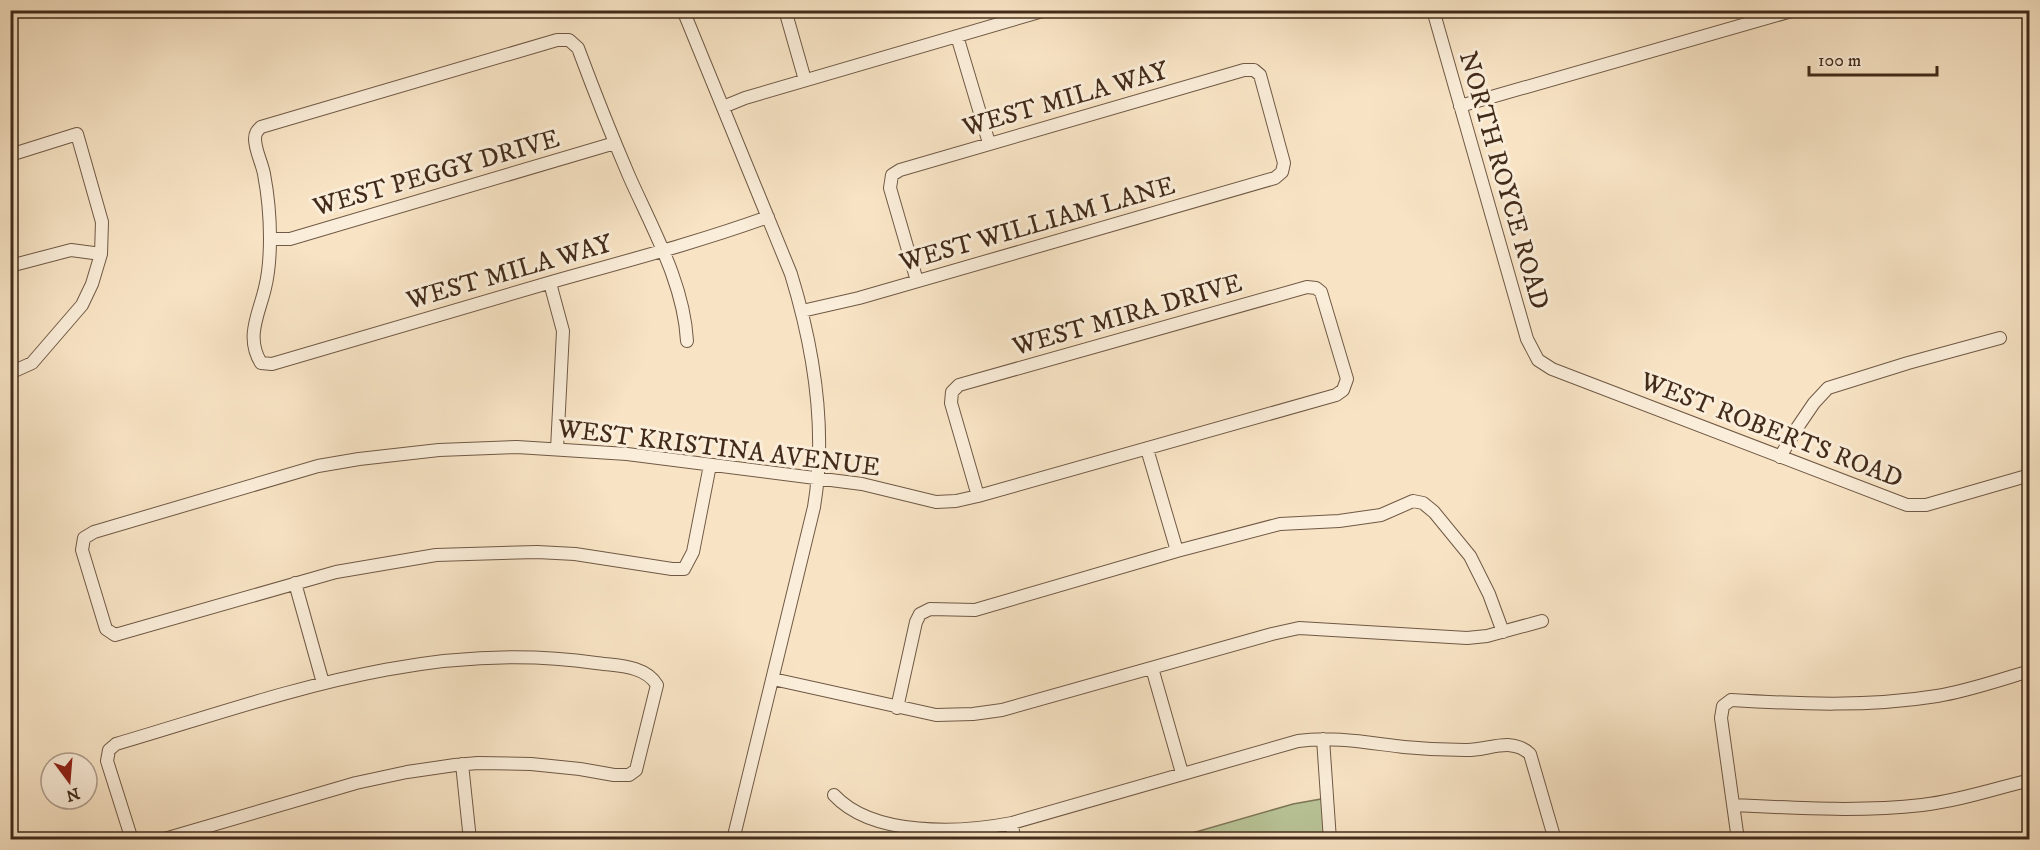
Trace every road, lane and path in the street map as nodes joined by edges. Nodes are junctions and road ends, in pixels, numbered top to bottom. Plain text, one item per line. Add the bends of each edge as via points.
1 (683, 10) edge
2 (785, 10) edge
3 (1046, 10) edge
4 (1433, 10) edge
5 (1795, 10) edge
6 (957, 36) junction
7 (806, 80) junction
8 (1460, 106) junction
9 (723, 107) junction
10 (615, 143) junction
11 (989, 143) junction
12 (10, 154) edge
13 (1282, 172) joint
14 (768, 217) junction
15 (270, 239) junction
16 (662, 250) junction
17 (101, 254) junction
18 (10, 266) edge
19 (917, 281) junction
20 (550, 282) junction
21 (802, 311) junction
22 (2000, 338) dead end
23 (687, 341) dead end
24 (1538, 360) joint
25 (10, 373) edge
26 (1343, 390) joint
27 (557, 449) junction
28 (1147, 449) junction
29 (1780, 457) junction
30 (710, 465) junction
31 (2030, 474) edge
32 (819, 478) junction
33 (978, 496) junction
34 (1178, 551) junction
35 (295, 583) junction
36 (1542, 621) dead end
37 (1503, 632) junction
38 (1152, 668) junction
39 (2030, 671) edge
40 (773, 679) junction
41 (323, 683) junction
42 (897, 708) junction
43 (1323, 739) junction
44 (462, 764) junction
45 (1182, 773) junction
46 (2030, 780) edge
47 (834, 795) dead end
48 (1734, 805) junction
49 (1012, 823) junction
50 (132, 840) edge
51 (162, 840) edge
52 (470, 840) edge
53 (733, 840) edge
54 (1014, 840) edge
55 (1330, 840) edge
56 (1555, 840) edge
57 (1738, 840) edge

1 - 9 street
2 - 7 street
3 - 6 street
4 - 8 street, NORTH ROYCE ROAD
5 - 8 street
6 - 7 street
6 - 11 street
7 - 9 street
8 - 24 street, NORTH ROYCE ROAD via 1527,339
9 - 14 street
10 - 15 street, WEST PEGGY DRIVE via 290,239
10 - 15 street via 578,48 569,40 558,40 261,127 255,142 268,195
10 - 16 street
11 - 13 street, WEST MILA WAY via 1254,70 1260,75 1284,163
11 - 19 street, WEST MILA WAY via 900,170 892,176 890,188
12 - 17 street via 77,134 102,222
13 - 19 street, WEST WILLIAM LANE via 1275,178
14 - 16 street, WEST MILA WAY
14 - 21 street
15 - 20 street, WEST MILA WAY via 265,289 254,325 253,340 261,363 272,364
16 - 20 street, WEST MILA WAY
16 - 23 street via 686,318
17 - 18 street via 71,250
17 - 25 street via 82,305 32,363
19 - 21 street, WEST WILLIAM LANE
20 - 27 street via 563,331
21 - 32 street via 816,390
22 - 29 street via 1828,388
24 - 29 street, WEST ROBERTS ROAD via 1552,369
26 - 28 street, WEST KRISTINA AVENUE
26 - 33 street, WEST MIRA DRIVE via 1347,379 1321,292 1307,287 959,385 952,392 951,403
27 - 30 street, WEST KRISTINA AVENUE
27 - 35 street, WEST KRISTINA AVENUE via 439,450 318,466 84,538 82,550 106,629 115,635
28 - 33 street, WEST KRISTINA AVENUE
28 - 34 street
29 - 31 street, WEST ROBERTS ROAD via 1907,505 1926,505
30 - 32 street, WEST KRISTINA AVENUE
30 - 35 street via 693,552 684,569 575,554 447,554 371,564
32 - 33 street, WEST KRISTINA AVENUE via 936,502
32 - 40 street
34 - 37 street via 1280,524 1380,515 1413,501 1423,503 1470,556
34 - 42 street via 975,609 930,609 920,614
35 - 41 street
36 - 37 street
37 - 38 street via 1467,638 1299,628
38 - 42 street via 1002,710 936,715
38 - 45 street
39 - 48 street via 1918,699 1844,704 1731,700 1723,706 1721,718
40 - 42 street
40 - 53 street
41 - 44 street via 431,661 520,656 641,671 651,675 657,685 636,771 629,775 531,764
41 - 50 street via 116,744 109,750 107,761
43 - 45 street via 1298,741
43 - 55 street
43 - 56 street via 1438,750 1522,746 1530,754
44 - 51 street via 356,783
44 - 52 street
45 - 49 street
46 - 48 street via 1945,801 1892,808 1835,810
47 - 49 street via 858,814 896,825 965,829
48 - 57 street
49 - 54 street

